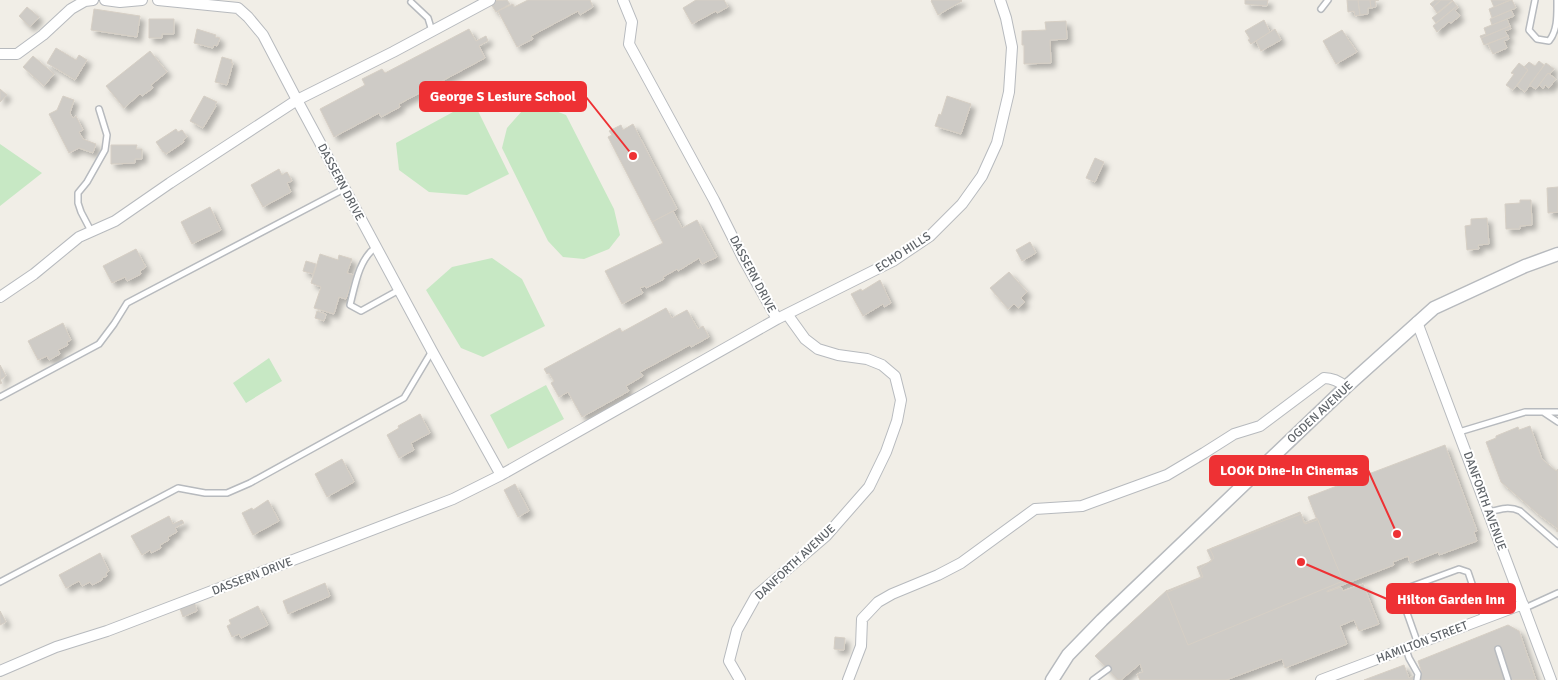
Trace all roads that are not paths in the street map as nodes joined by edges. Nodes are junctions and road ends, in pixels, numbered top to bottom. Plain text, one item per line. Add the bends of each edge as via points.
1 (92, 0) edge
2 (105, 0) edge
3 (140, 0) edge
4 (158, 0) edge
5 (490, 0) edge
6 (623, 0) edge
7 (1000, 0) edge
8 (1328, 0) edge
9 (1535, 0) edge
10 (1557, 0) edge
11 (411, 2) dead end
12 (1321, 9) dead end
13 (432, 31) junction
14 (0, 54) edge
15 (297, 100) junction
16 (99, 109) dead end
17 (344, 189) junction
18 (91, 231) junction
19 (376, 247) junction
20 (1558, 254) edge
21 (399, 290) junction
22 (0, 297) edge
23 (787, 314) junction
24 (777, 319) junction
25 (1417, 322) junction
26 (432, 351) junction
27 (1346, 386) junction
28 (0, 397) edge
29 (1543, 412) junction
30 (1558, 412) edge
31 (1558, 422) edge
32 (1459, 432) junction
33 (501, 475) junction
34 (1489, 512) junction
35 (1558, 544) edge
36 (0, 582) edge
37 (1558, 593) edge
38 (1524, 606) junction
39 (1484, 619) junction
40 (1418, 644) junction
41 (1406, 648) junction
42 (1498, 649) dead end
43 (1108, 669) dead end
44 (0, 671) edge
45 (740, 680) edge
46 (848, 680) edge
47 (1052, 680) edge
48 (1092, 680) edge
49 (1321, 680) edge
50 (1417, 680) edge
51 (1508, 680) edge
52 (1551, 680) edge

1 - 14 street via 70,10 17,54
2 - 3 street
4 - 15 street, DASSERN DRIVE via 238,8 263,35
5 - 13 street
6 - 24 street, DASSERN DRIVE via 632,22 629,44
7 - 23 street, ECHO HILLS via 1012,47 1009,92 997,143 982,176 962,204 930,236 893,261
8 - 12 lane
9 - 10 lane via 1529,30 1537,39 1549,41 1554,36
11 - 13 lane via 428,18
13 - 15 street
15 - 17 street, DASSERN DRIVE
15 - 18 street via 115,221
16 - 18 lane via 107,135 105,150 78,193 81,212
17 - 19 street, DASSERN DRIVE
17 - 28 lane via 127,303 99,344
18 - 22 street
19 - 21 street, DASSERN DRIVE
19 - 21 lane via 368,252 362,264 350,305 362,311
20 - 25 street, OGDEN AVENUE via 1434,308
21 - 26 street, DASSERN DRIVE
23 - 24 street, ECHO HILLS
23 - 45 street, DANFORTH AVENUE via 818,349 882,365 895,376 901,400 898,421 869,487 826,536 756,596 737,630 729,661
24 - 33 street, DASSERN DRIVE
25 - 27 street, OGDEN AVENUE
25 - 32 street, DANFORTH AVENUE
26 - 33 street, DASSERN DRIVE
26 - 36 lane via 404,398 250,483 227,493 178,488
27 - 46 street via 1324,378 1260,426 1234,434 1167,475 1082,506 1035,509 961,563 878,602 862,619 860,646
27 - 47 street, OGDEN AVENUE via 1102,620 1068,655
29 - 30 lane
29 - 31 lane
29 - 32 lane via 1525,412
32 - 34 street, DANFORTH AVENUE
33 - 44 street, DASSERN DRIVE via 444,502 125,624 56,647
34 - 35 lane via 1514,508
34 - 38 street, DANFORTH AVENUE
37 - 38 lane
38 - 39 street, HAMILTON STREET
38 - 52 street, DANFORTH AVENUE
39 - 40 street, HAMILTON STREET
39 - 40 lane via 1468,572 1459,569 1410,587 1401,596
40 - 41 street, HAMILTON STREET
41 - 49 street, HAMILTON STREET
41 - 50 lane via 1418,674
42 - 51 lane
43 - 48 lane

